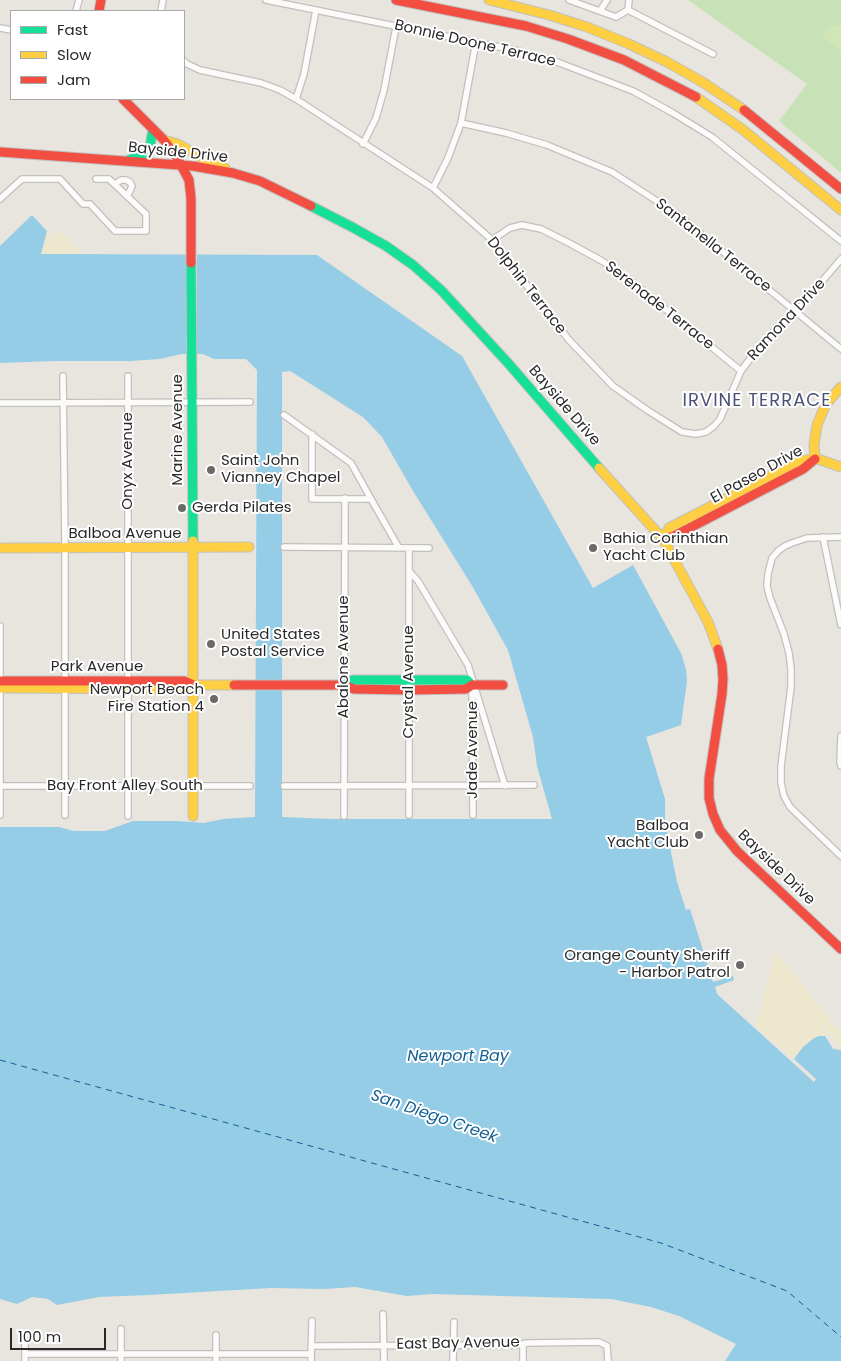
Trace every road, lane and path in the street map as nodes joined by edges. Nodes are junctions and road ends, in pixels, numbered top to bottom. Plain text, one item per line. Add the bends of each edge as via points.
1 (266, 0) edge
2 (396, 0) edge
3 (489, 0) edge
4 (569, 0) edge
5 (607, 0) edge
6 (628, 0) edge
7 (316, 10) junction
8 (628, 10) junction
9 (600, 11) junction
10 (396, 26) junction
11 (476, 42) junction
12 (713, 54) dead end
13 (185, 62) edge
14 (296, 99) junction
15 (124, 100) edge
16 (461, 123) junction
17 (153, 129) junction
18 (163, 139) junction
19 (363, 144) junction
20 (0, 152) edge
21 (124, 161) junction
22 (181, 165) junction
23 (233, 173) junction
24 (96, 179) dead end
25 (115, 184) junction
26 (432, 188) junction
27 (841, 189) edge
28 (127, 196) junction
29 (0, 199) edge
30 (841, 210) edge
31 (492, 240) junction
32 (841, 241) edge
33 (841, 259) edge
34 (796, 312) junction
35 (841, 349) edge
36 (741, 371) junction
37 (63, 376) dead end
38 (128, 376) dead end
39 (841, 387) edge
40 (128, 402) junction
41 (192, 402) junction
42 (250, 402) dead end
43 (0, 403) edge
44 (63, 403) junction
45 (284, 415) dead end
46 (706, 432) joint
47 (312, 434) junction
48 (815, 458) junction
49 (841, 467) edge
50 (345, 498) junction
51 (370, 499) junction
52 (823, 537) junction
53 (841, 537) edge
54 (662, 539) junction
55 (249, 547) dead end
56 (0, 548) edge
57 (65, 548) junction
58 (128, 548) junction
59 (193, 548) junction
60 (284, 548) dead end
61 (344, 548) junction
62 (399, 548) junction
63 (409, 548) junction
64 (428, 548) dead end
65 (409, 571) junction
66 (841, 625) edge
67 (0, 626) edge
68 (0, 681) edge
69 (128, 684) junction
70 (64, 685) junction
71 (194, 685) junction
72 (344, 685) junction
73 (409, 685) junction
74 (473, 685) junction
75 (503, 685) dead end
76 (0, 688) edge
77 (841, 736) edge
78 (841, 766) edge
79 (534, 785) dead end
80 (0, 786) edge
81 (65, 786) junction
82 (128, 786) junction
83 (194, 786) junction
84 (250, 786) dead end
85 (284, 786) dead end
86 (344, 786) junction
87 (409, 786) junction
88 (473, 786) junction
89 (505, 786) junction
90 (0, 815) edge
91 (65, 815) dead end
92 (409, 815) dead end
93 (473, 815) dead end
94 (128, 816) dead end
95 (193, 816) dead end
96 (344, 816) dead end
97 (841, 856) edge
98 (841, 948) edge
99 (384, 1314) dead end
100 (312, 1321) dead end
101 (454, 1322) dead end
102 (121, 1329) dead end
103 (216, 1335) dead end
104 (25, 1340) dead end
105 (523, 1344) junction
106 (311, 1346) junction
107 (384, 1346) junction
108 (453, 1346) junction
109 (121, 1354) junction
110 (25, 1358) edge
111 (216, 1358) edge
112 (311, 1358) edge
113 (121, 1361) edge
114 (384, 1361) edge
115 (453, 1361) edge
116 (523, 1361) edge
117 (608, 1361) edge

1 - 7 street, Bonnie Doone Terrace
2 - 30 main road via 542,31 632,64 719,112
3 - 27 main road via 587,27 667,62 751,115
4 - 9 street
5 - 9 street
6 - 8 street
7 - 10 street, Bonnie Doone Terrace
7 - 14 street
8 - 9 street via 616,17
8 - 12 street
10 - 11 street, Bonnie Doone Terrace
10 - 19 street via 384,90 376,118
11 - 16 street
11 - 32 street, Bonnie Doone Terrace via 557,62 634,91 712,137
13 - 14 street, Dolphin Terrace via 200,70 261,83
14 - 19 street, Dolphin Terrace
15 - 17 main road
16 - 26 street
16 - 34 street, Santanella Terrace via 546,145 612,172 677,214
17 - 18 main road
17 - 21 main road via 149,152
18 - 22 main road, Marine Avenue
18 - 23 main road
19 - 26 street, Dolphin Terrace
20 - 21 main road, Bayside Drive
21 - 22 main road, Bayside Drive
22 - 23 main road, Bayside Drive
22 - 41 main road, Marine Avenue via 189,180 190,193
23 - 54 main road, Bayside Drive via 260,181 352,227 413,265 441,290 508,363
24 - 25 street via 109,179
25 - 28 street
25 - 28 street via 121,180 130,182 132,186
26 - 31 street, Dolphin Terrace
28 - 29 street via 146,214 146,231 115,231 60,179 22,178
31 - 36 street, Serenade Terrace via 510,228 522,225 540,229 571,244 630,280
31 - 46 street, Dolphin Terrace via 569,340 614,386 682,432
33 - 34 street, Ramona Drive
34 - 35 street, Santanella Terrace
34 - 36 street, Ramona Drive via 761,344
36 - 46 street, Ramona Drive via 720,419
37 - 44 street
38 - 40 street, Onyx Avenue
39 - 48 main road via 826,404 817,424
40 - 41 street
40 - 44 street
40 - 58 street, Onyx Avenue
41 - 42 street
41 - 59 main road, Marine Avenue
43 - 44 street
44 - 57 street
45 - 47 street
47 - 50 street via 312,499
47 - 51 street via 352,463
48 - 49 main road
48 - 54 main road, El Paseo Drive via 794,474 674,536
50 - 51 street
50 - 61 street, Abalone Avenue
51 - 62 street
52 - 53 street
52 - 66 street
52 - 97 street via 807,538 778,551 772,558 767,586 784,634 791,669 792,687 781,766 784,796 790,807
54 - 98 main road, Bayside Drive via 708,622 722,665 722,694 709,779 713,814 720,830 740,854
55 - 59 main road, Balboa Avenue
56 - 57 main road, Balboa Avenue
57 - 58 main road, Balboa Avenue
57 - 70 street
58 - 59 main road, Balboa Avenue
58 - 69 street, Onyx Avenue
59 - 71 main road, Marine Avenue
60 - 61 street
61 - 62 street
61 - 72 street, Abalone Avenue
62 - 63 street
63 - 64 street
63 - 65 street, Crystal Avenue
65 - 73 street, Crystal Avenue
65 - 74 street via 468,665
67 - 68 street
68 - 70 main road, Park Avenue
68 - 76 street
69 - 70 main road, Park Avenue
69 - 71 main road, Park Avenue via 184,681
69 - 82 street, Onyx Avenue
70 - 76 main road, Park Avenue
70 - 81 street
71 - 72 main road, Park Avenue
71 - 83 main road, Marine Avenue
72 - 73 main road, Park Avenue via 353,680
72 - 86 street, Abalone Avenue
73 - 74 main road, Park Avenue via 467,680
73 - 87 street, Crystal Avenue
74 - 75 main road, Park Avenue
74 - 88 street, Jade Avenue
74 - 89 street
76 - 80 street
77 - 78 street
79 - 89 street
80 - 81 street, Bay Front Alley South
80 - 90 street
81 - 82 street, Bay Front Alley South
81 - 91 street
82 - 83 street, Bay Front Alley South
82 - 94 street, Onyx Avenue
83 - 84 street, Bay Front Alley South
83 - 95 main road, Marine Avenue
85 - 86 street
86 - 87 street
86 - 96 street, Abalone Avenue
87 - 88 street
87 - 92 street, Crystal Avenue
88 - 89 street
88 - 93 street, Jade Avenue
99 - 107 street
100 - 106 street
101 - 108 street
102 - 109 street
103 - 111 street
104 - 110 street
105 - 108 street, East Bay Avenue
105 - 116 street
105 - 117 street, East Bay Avenue via 599,1342 608,1348
106 - 107 street, East Bay Avenue
106 - 112 street
107 - 108 street, East Bay Avenue
107 - 114 street
108 - 115 street
109 - 110 street
109 - 111 street
109 - 113 street
111 - 112 street

